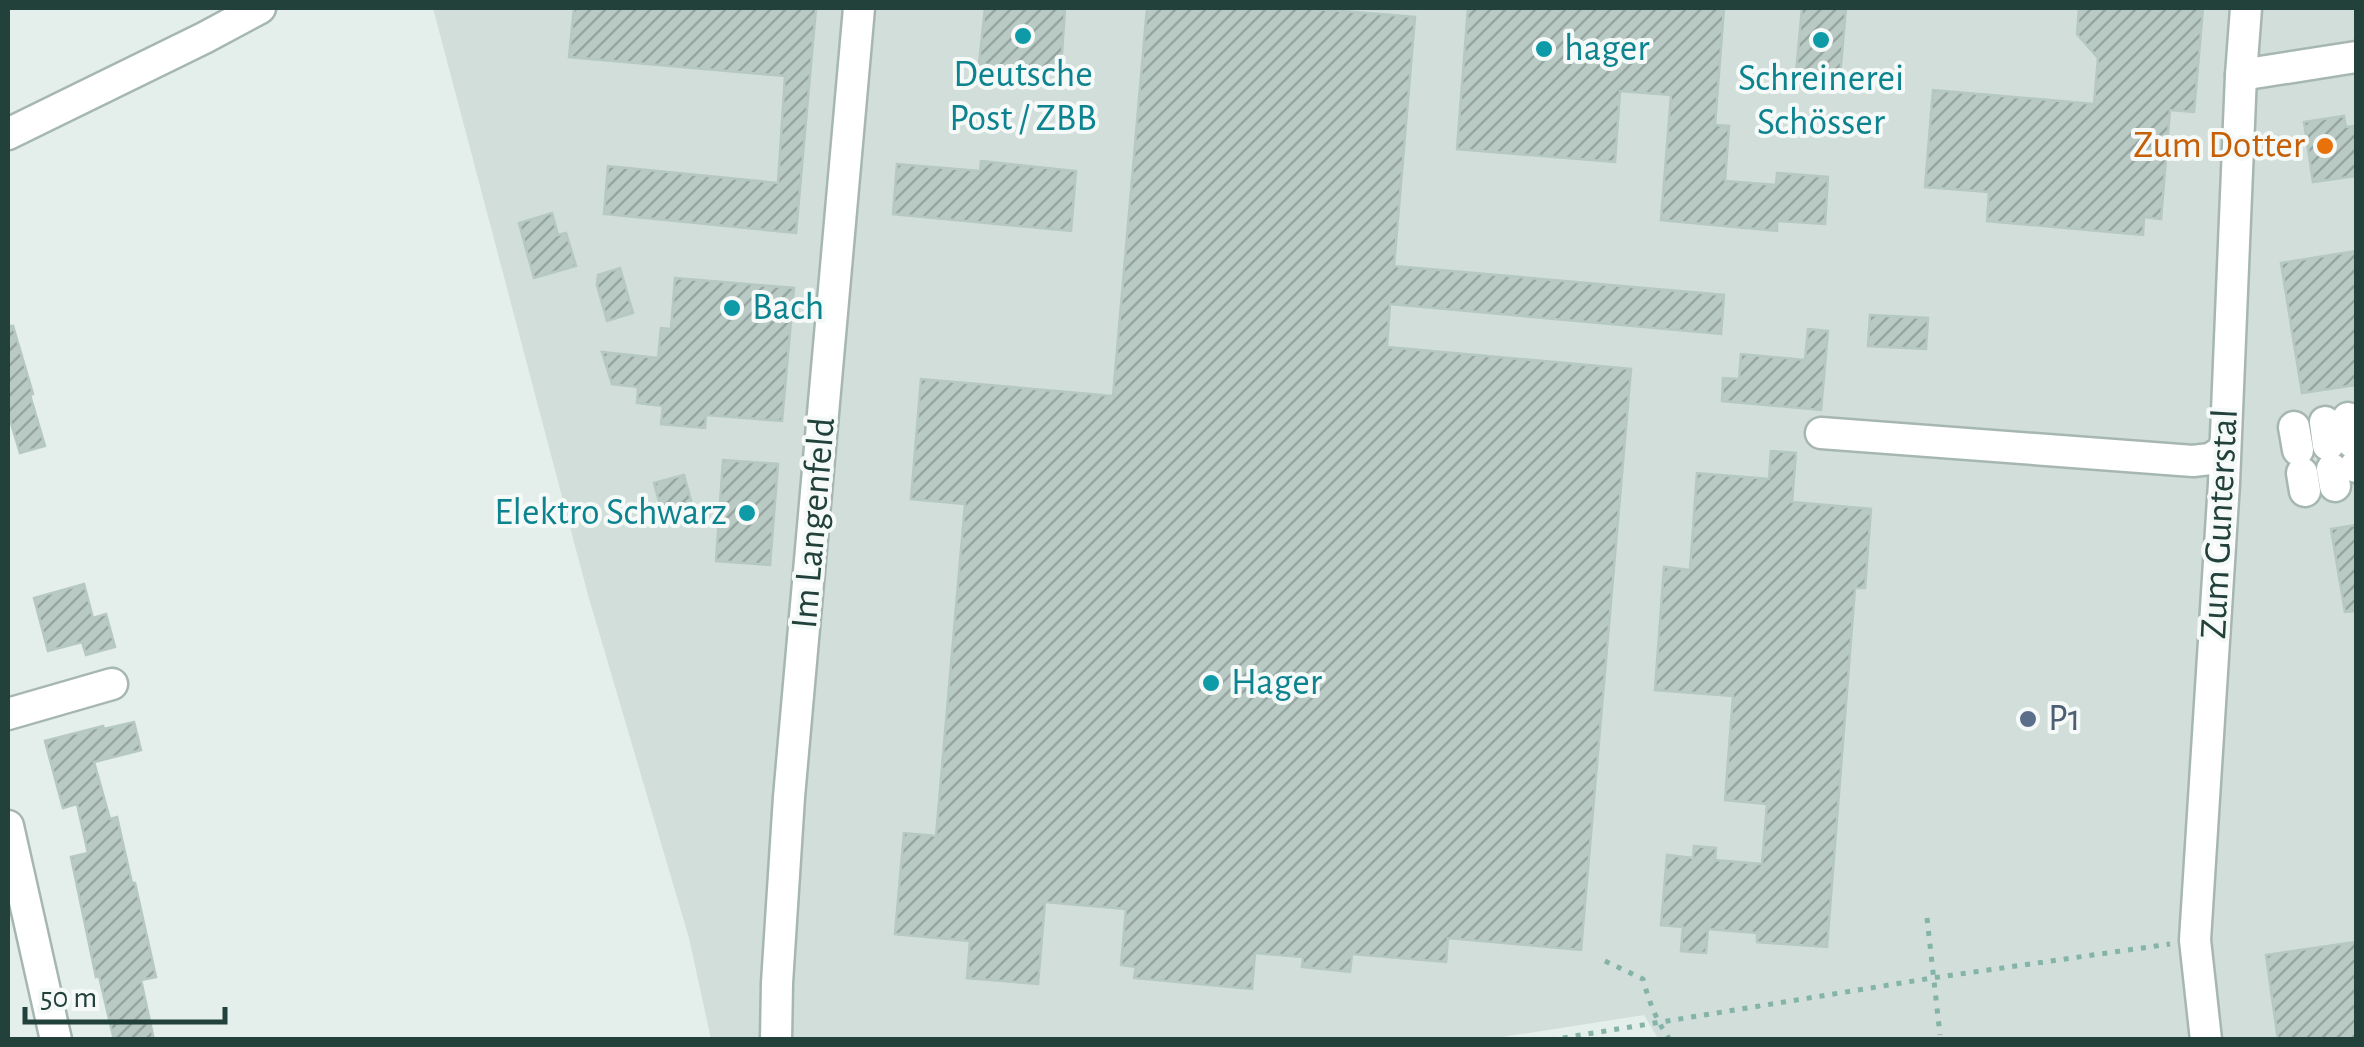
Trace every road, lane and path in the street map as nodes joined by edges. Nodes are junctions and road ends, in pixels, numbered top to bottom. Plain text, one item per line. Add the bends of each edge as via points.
1 (260, 8) edge
2 (859, 8) edge
3 (2246, 8) edge
4 (2356, 57) edge
5 (2241, 75) junction
6 (8, 134) edge
7 (1834, 434) dead end
8 (2224, 451) junction
9 (112, 684) dead end
10 (8, 714) edge
11 (8, 826) edge
12 (1927, 918) dead end
13 (2195, 940) junction
14 (1605, 961) dead end
15 (1932, 978) junction
16 (1658, 1023) junction
17 (1940, 1035) dead end
18 (56, 1040) edge
19 (776, 1040) edge
20 (1550, 1040) edge
21 (1670, 1040) edge
22 (2206, 1040) edge

1 - 6 street
2 - 19 street, Im Langenfeld via 789,797
3 - 5 street, Zum Gunterstal
4 - 5 street
5 - 8 street, Zum Gunterstal
7 - 8 street via 2193,461
8 - 13 street, Zum Gunterstal
9 - 10 street
11 - 18 street
12 - 15 path
13 - 15 path
13 - 22 street, Zum Gunterstal
14 - 16 path via 1643,980
15 - 16 path
15 - 17 path
16 - 20 path
16 - 21 path

